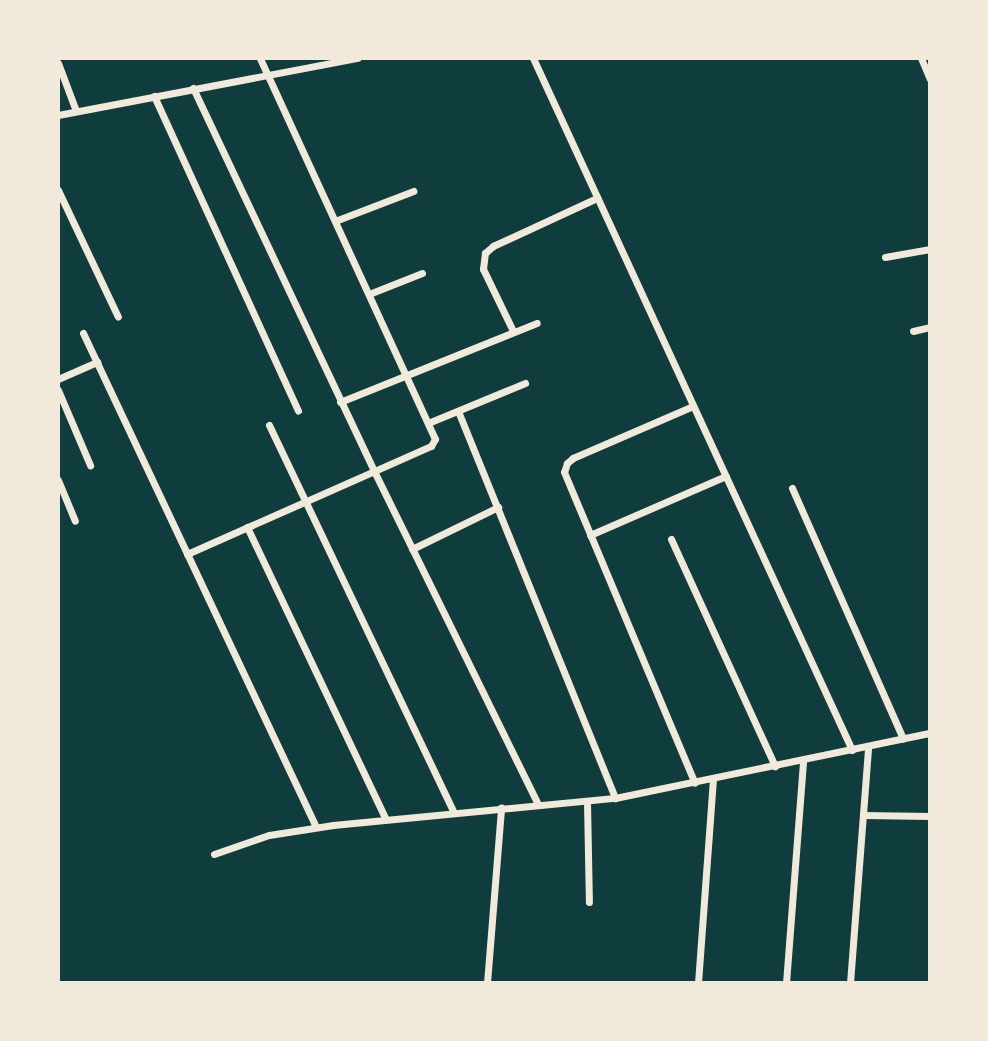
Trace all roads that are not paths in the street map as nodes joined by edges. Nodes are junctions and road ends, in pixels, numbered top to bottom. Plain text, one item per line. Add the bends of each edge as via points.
1 (260, 58) edge
2 (358, 58) edge
3 (533, 58) edge
4 (921, 58) edge
5 (58, 63) edge
6 (267, 74) junction
7 (930, 79) edge
8 (193, 88) junction
9 (154, 96) junction
10 (76, 111) junction
11 (58, 115) edge
12 (58, 190) edge
13 (413, 191) dead end
14 (597, 198) junction
15 (335, 221) junction
16 (930, 249) edge
17 (885, 257) dead end
18 (422, 273) dead end
19 (369, 294) junction
20 (117, 317) dead end
21 (537, 323) dead end
22 (930, 327) edge
23 (513, 331) junction
24 (913, 331) dead end
25 (83, 333) dead end
26 (97, 362) junction
27 (405, 373) junction
28 (58, 379) edge
29 (525, 383) dead end
30 (58, 390) edge
31 (340, 402) junction
32 (694, 406) junction
33 (298, 411) dead end
34 (458, 411) junction
35 (428, 423) junction
36 (269, 425) dead end
37 (90, 465) dead end
38 (374, 471) junction
39 (726, 476) junction
40 (58, 480) edge
41 (792, 488) dead end
42 (305, 502) junction
43 (498, 507) junction
44 (75, 521) dead end
45 (247, 527) junction
46 (590, 535) junction
47 (671, 539) dead end
48 (412, 549) junction
49 (187, 554) junction
50 (930, 733) edge
51 (903, 738) junction
52 (868, 747) junction
53 (852, 750) junction
54 (803, 760) junction
55 (775, 766) junction
56 (713, 780) junction
57 (695, 783) junction
58 (615, 797) junction
59 (587, 802) junction
60 (538, 806) junction
61 (501, 808) junction
62 (454, 811) junction
63 (863, 815) junction
64 (930, 816) edge
65 (385, 818) junction
66 (316, 827) junction
67 (214, 854) dead end
68 (589, 902) dead end
69 (487, 983) edge
70 (698, 983) edge
71 (786, 983) edge
72 (850, 983) edge

1 - 6 street
2 - 6 street
3 - 14 street
4 - 7 street
5 - 10 street
6 - 8 street
6 - 15 street
8 - 9 street
8 - 31 street
9 - 10 street
9 - 33 street
10 - 11 street
12 - 20 street
13 - 15 street
14 - 23 street via 485,253 483,269
14 - 32 street
15 - 19 street
16 - 17 street
18 - 19 street
19 - 27 street
21 - 23 street
22 - 24 street
23 - 27 street
25 - 26 street
26 - 28 street
26 - 49 street
27 - 31 street
27 - 35 street
29 - 34 street
30 - 37 street
31 - 38 street
32 - 39 street
32 - 46 street via 567,463 565,476
34 - 35 street
34 - 43 street
35 - 38 street via 435,442
36 - 42 street
38 - 42 street
38 - 48 street
39 - 46 street
39 - 53 street
40 - 44 street
41 - 51 street
42 - 45 street
42 - 62 street
43 - 48 street
43 - 58 street
45 - 49 street
45 - 65 street
46 - 57 street
47 - 55 street
48 - 60 street
49 - 66 street
50 - 51 street
51 - 52 street
52 - 53 street
52 - 63 street
53 - 54 street
54 - 55 street
54 - 71 street
55 - 56 street
56 - 57 street
56 - 70 street
57 - 58 street
58 - 59 street
59 - 60 street
59 - 68 street
60 - 61 street
61 - 62 street
61 - 69 street
62 - 65 street
63 - 64 street
63 - 72 street
65 - 66 street
66 - 67 street via 269,835

